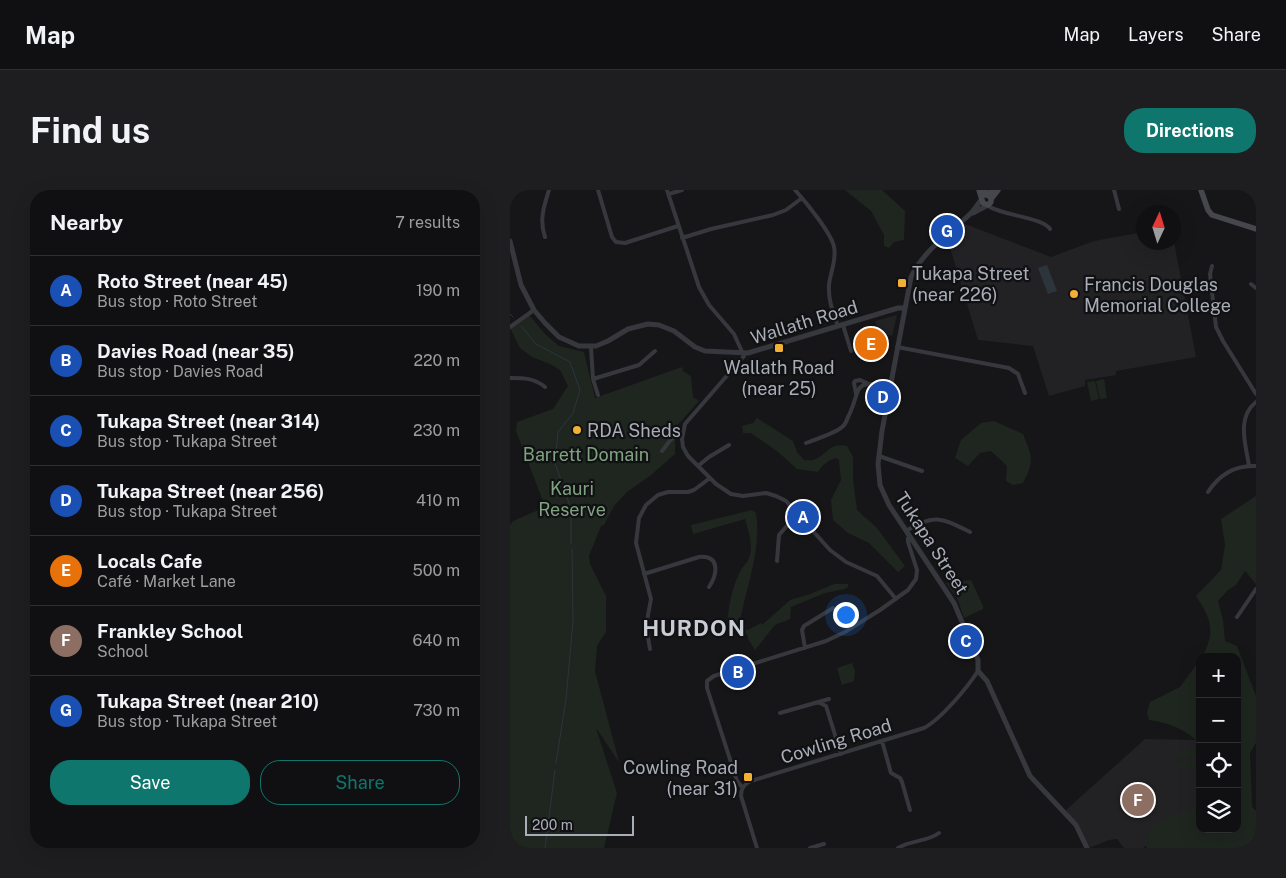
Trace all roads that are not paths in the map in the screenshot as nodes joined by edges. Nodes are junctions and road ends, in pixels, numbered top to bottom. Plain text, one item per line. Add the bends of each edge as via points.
1 (549, 190) edge
2 (598, 190) edge
3 (682, 190) edge
4 (795, 190) edge
5 (979, 190) edge
6 (992, 190) edge
7 (998, 190) edge
8 (1114, 190) edge
9 (1201, 190) edge
10 (668, 192) edge
11 (802, 198) junction
12 (988, 199) edge
13 (981, 200) junction
14 (1119, 209) dead end
15 (971, 213) junction
16 (678, 226) junction
17 (1050, 229) dead end
18 (1256, 229) edge
19 (545, 237) dead end
20 (682, 238) junction
21 (510, 241) edge
22 (1212, 266) dead end
23 (1251, 284) dead end
24 (1256, 288) edge
25 (904, 308) junction
26 (534, 310) junction
27 (841, 326) junction
28 (510, 327) edge
29 (591, 347) junction
30 (897, 347) junction
31 (655, 351) dead end
32 (851, 351) dead end
33 (743, 353) junction
34 (510, 378) edge
35 (593, 379) junction
36 (867, 383) junction
37 (889, 386) junction
38 (545, 387) dead end
39 (1025, 393) dead end
40 (856, 394) junction
41 (1256, 394) edge
42 (598, 396) dead end
43 (1256, 402) edge
44 (682, 435) junction
45 (806, 443) dead end
46 (729, 445) dead end
47 (662, 451) dead end
48 (879, 456) junction
49 (698, 466) junction
50 (1249, 466) junction
51 (1256, 466) edge
52 (922, 472) dead end
53 (710, 478) junction
54 (1208, 492) dead end
55 (799, 515) junction
56 (906, 531) junction
57 (970, 532) dead end
58 (910, 537) junction
59 (777, 561) dead end
60 (644, 574) junction
61 (709, 587) dead end
62 (1256, 589) edge
63 (896, 599) junction
64 (833, 608) dead end
65 (1236, 617) dead end
66 (805, 648) junction
67 (650, 649) dead end
68 (978, 671) junction
69 (829, 699) dead end
70 (818, 702) junction
71 (780, 713) dead end
72 (882, 741) junction
73 (841, 754) junction
74 (742, 787) junction
75 (910, 810) dead end
76 (939, 833) dead end
77 (824, 844) dead end
78 (757, 848) edge
79 (810, 848) edge
80 (898, 848) edge
81 (1087, 848) edge

1 - 19 street via 542,216
2 - 16 street via 616,242 625,243
3 - 10 street
4 - 11 street
5 - 13 main road
6 - 12 main road, Tukapa Street
7 - 12 main road, Tukapa Street
8 - 14 street
9 - 18 main road via 1212,215
10 - 16 street, Wallath Road
11 - 20 street via 773,215
11 - 27 street via 834,245 829,299
12 - 13 main road via 984,195
12 - 15 street, Tukapa Street
12 - 17 street via 1001,211 1044,223
13 - 15 street, Tukapa Street
15 - 25 street, Tukapa Street via 918,264 911,277
16 - 20 street, Wallath Road
20 - 33 street, Wallath Road via 699,287 709,305 734,334
21 - 26 street via 522,285
22 - 41 street via 1210,274 1216,327
23 - 24 street
25 - 27 street, Wallath Road
25 - 30 street, Tukapa Street
26 - 28 street
26 - 29 street via 564,340
27 - 32 street
27 - 33 street, Wallath Road
29 - 33 street via 628,328 648,324 674,331 705,351
29 - 35 street
30 - 37 street, Tukapa Street
30 - 39 street via 1009,368 1018,374
31 - 35 street via 638,365
33 - 44 street via 744,356 687,420
34 - 38 street via 535,380
35 - 42 street
36 - 37 street
36 - 40 street
36 - 40 street via 855,381
37 - 48 street, Tukapa Street
40 - 45 street via 854,406 843,427
43 - 50 street via 1244,418
44 - 47 street via 675,435
44 - 49 street via 685,451
46 - 49 street
48 - 52 street
48 - 56 street, Tukapa Street via 878,474 882,491
49 - 53 street
50 - 51 street
50 - 54 street via 1225,474
53 - 55 street via 731,494 766,493 776,496 786,501
53 - 60 street via 688,492 658,495 643,509 636,537
55 - 59 street via 779,535
55 - 63 street via 830,550 846,562 876,576
56 - 57 street via 939,518
56 - 58 street, Tukapa Street
58 - 63 street via 908,544 917,575 911,586
58 - 68 street, Tukapa Street via 954,603 978,660
60 - 61 street via 707,557 716,567
60 - 67 street via 651,599 646,626
62 - 65 street
63 - 66 street via 835,637
64 - 66 street via 804,626
66 - 74 street via 714,676 708,681 707,688 737,781
68 - 72 street, Cowling Road via 933,723
68 - 81 street, Tukapa Street via 988,681 1030,776 1076,825
69 - 70 street
70 - 71 street
70 - 73 street via 826,706
72 - 73 street, Cowling Road
72 - 75 street via 891,773 900,778
73 - 74 street, Cowling Road via 751,781
74 - 78 street via 742,800
76 - 80 street
77 - 79 street

